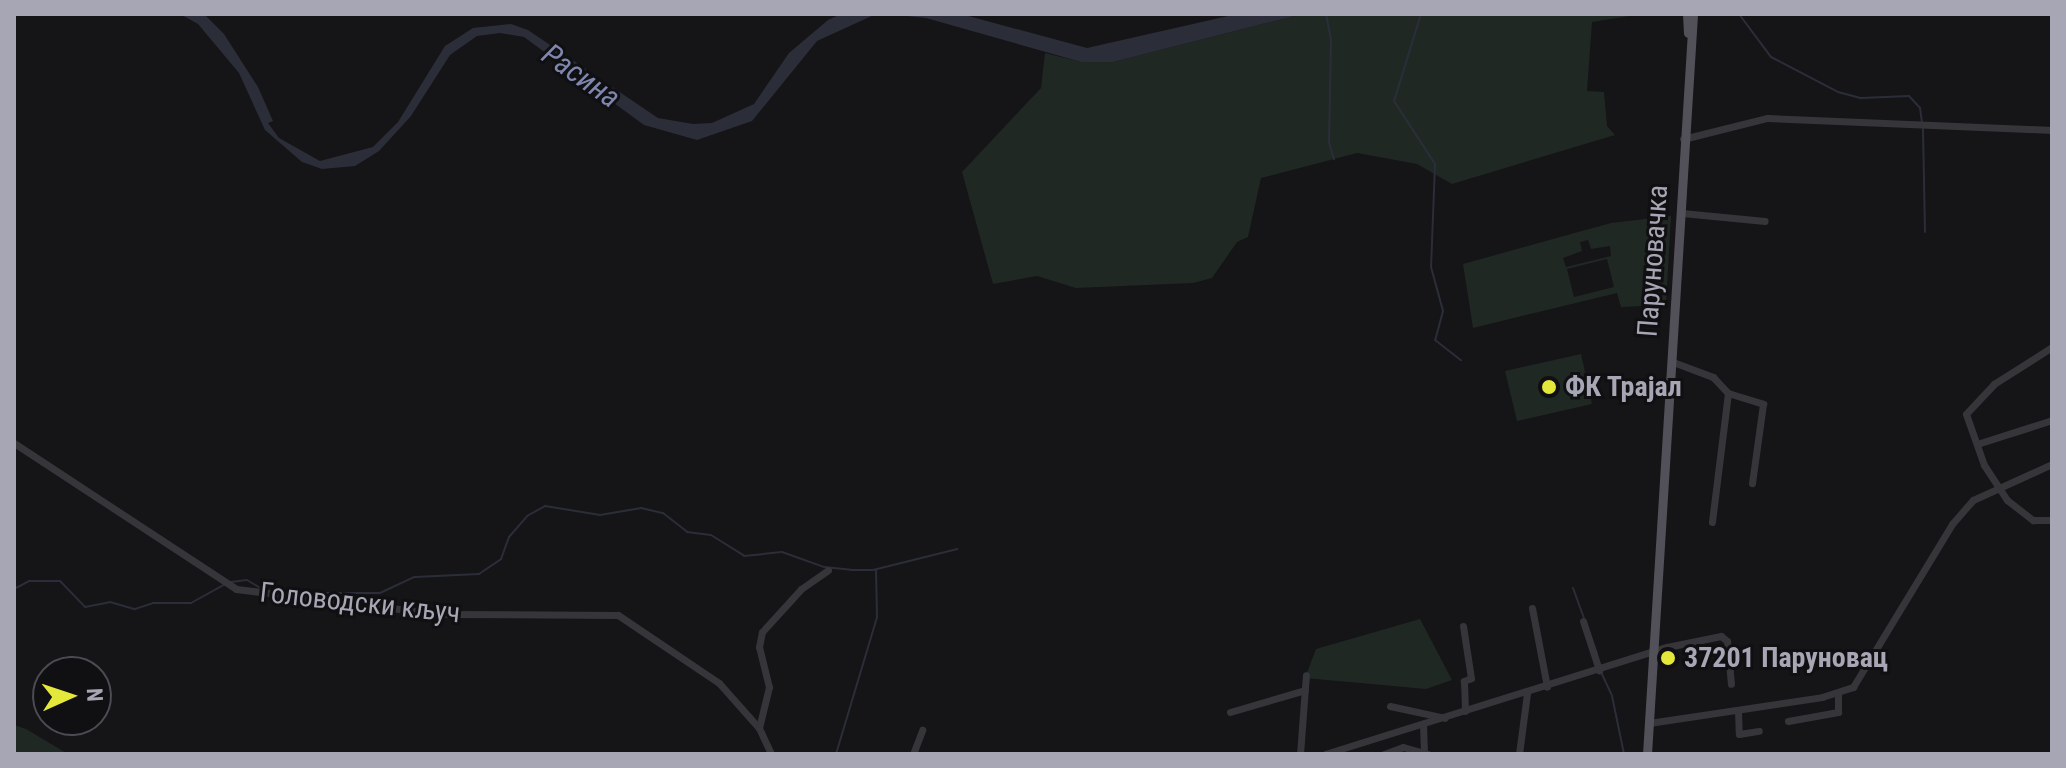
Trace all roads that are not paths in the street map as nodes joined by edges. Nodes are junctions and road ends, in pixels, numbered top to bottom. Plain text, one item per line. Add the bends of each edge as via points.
1 (1687, 14) edge
2 (1693, 14) edge
3 (2052, 130) edge
4 (1685, 139) junction
5 (1682, 213) junction
6 (1765, 221) dead end
7 (2052, 347) edge
8 (1673, 362) junction
9 (1728, 393) junction
10 (2052, 420) edge
11 (14, 443) edge
12 (1977, 444) junction
13 (2052, 464) edge
14 (1752, 483) dead end
15 (1997, 487) junction
16 (2052, 520) edge
17 (1712, 522) dead end
18 (1660, 547) junction
19 (828, 570) dead end
20 (1532, 608) dead end
21 (1583, 621) dead end
22 (1463, 626) dead end
23 (1654, 651) junction
24 (1598, 671) junction
25 (1306, 675) dead end
26 (1731, 684) dead end
27 (1547, 687) junction
28 (1305, 690) junction
29 (1527, 693) junction
30 (1838, 693) junction
31 (1390, 706) dead end
32 (1465, 711) junction
33 (1738, 711) junction
34 (1230, 712) dead end
35 (1445, 718) junction
36 (1788, 721) dead end
37 (1649, 723) junction
38 (1423, 724) junction
39 (759, 728) junction
40 (922, 730) dead end
41 (1759, 731) dead end
42 (1388, 753) edge
43 (771, 754) edge
44 (913, 754) edge
45 (1300, 754) edge
46 (1325, 754) edge
47 (1425, 754) edge
48 (1519, 754) edge
49 (1647, 754) edge

1 - 4 main road, Паруновачка
2 - 4 main road, Паруновачка
3 - 4 street via 1750,119
4 - 5 main road, Паруновачка
4 - 18 main road, Паруновачка
5 - 6 street
5 - 8 main road, Паруновачка
7 - 12 street via 1994,384 1966,414
8 - 9 street via 1713,377
8 - 18 main road, Паруновачка
9 - 14 street via 1763,404
9 - 17 street
10 - 12 street
11 - 39 street, Головодски кључ via 236,589 408,612 618,615 719,683
12 - 15 street
13 - 15 street
15 - 16 street via 2033,520
15 - 30 street via 1973,500 1952,524 1860,681
18 - 23 main road, Паруновачка
19 - 39 street via 801,589 762,632 759,647 769,687
20 - 27 street
21 - 24 street
22 - 32 street via 1471,678 1464,681
23 - 24 street
23 - 26 street via 1724,637
23 - 37 main road, Паруновачка
24 - 27 street
25 - 28 street
27 - 29 street
28 - 34 street
28 - 45 street
29 - 32 street
29 - 48 street
30 - 33 street
30 - 36 street via 1838,712
31 - 35 street
32 - 35 street
33 - 37 street
33 - 41 street via 1739,734
35 - 38 street
37 - 49 main road, Паруновачка
38 - 46 street
38 - 47 street
39 - 43 street, Головодски кључ
40 - 44 street
42 - 47 street via 1406,747

